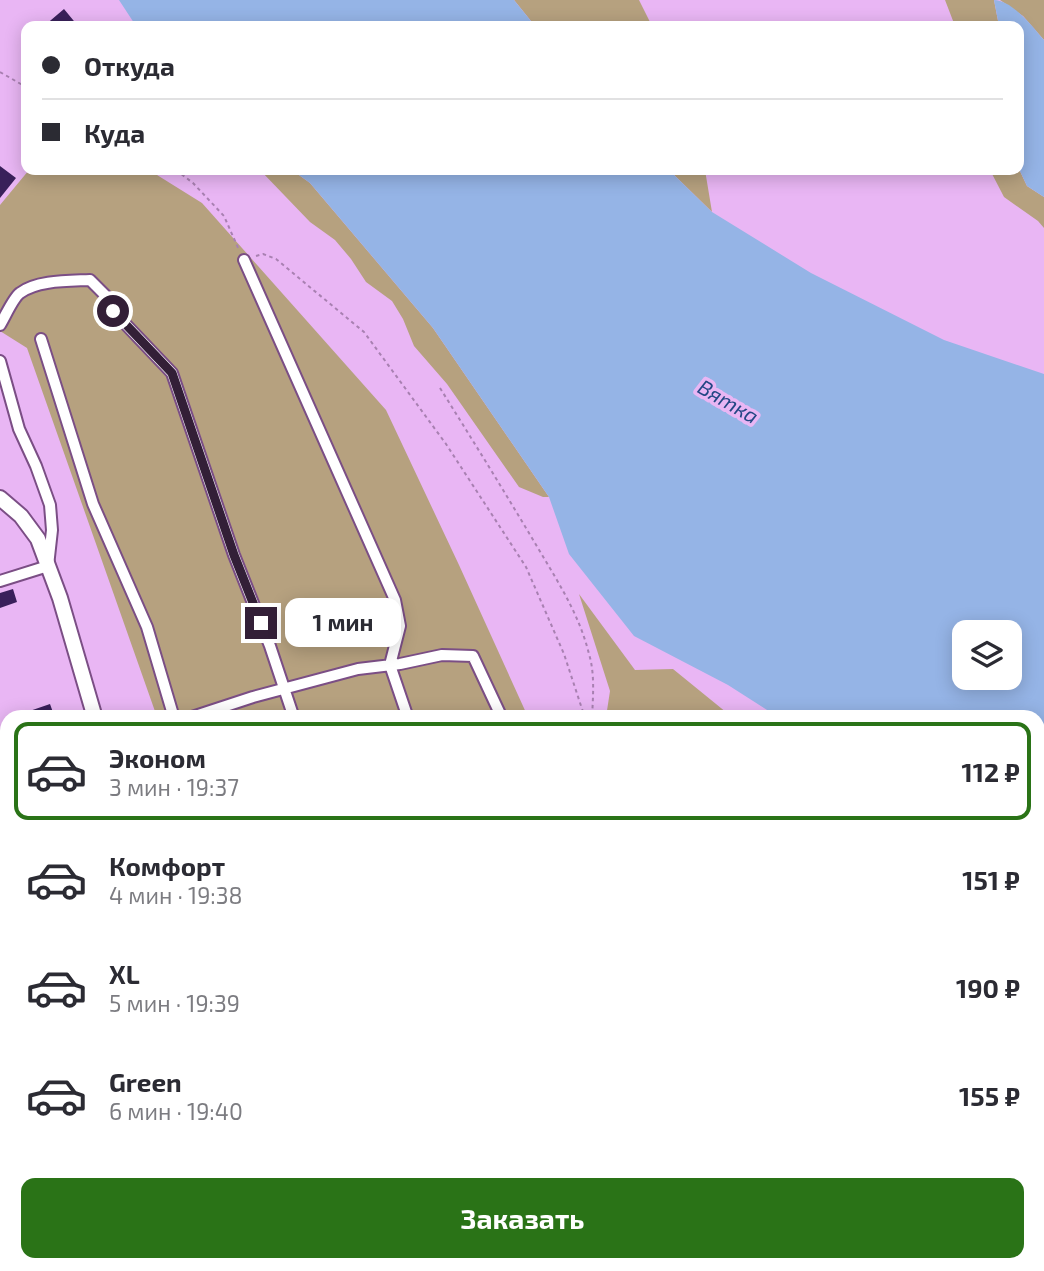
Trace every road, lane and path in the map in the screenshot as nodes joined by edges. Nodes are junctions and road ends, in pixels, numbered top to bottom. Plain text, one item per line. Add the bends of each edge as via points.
1 (0, 72) edge
2 (21, 84) edge
3 (183, 175) edge
4 (244, 260) junction
5 (0, 326) edge
6 (41, 339) dead end
7 (0, 361) edge
8 (440, 388) dead end
9 (0, 498) edge
10 (48, 566) junction
11 (0, 581) edge
12 (390, 665) junction
13 (285, 689) junction
14 (93, 710) edge
15 (172, 710) edge
16 (215, 710) edge
17 (292, 710) edge
18 (405, 710) edge
19 (498, 710) edge
20 (582, 710) edge
21 (592, 710) edge

1 - 2 path
3 - 4 path via 224,216
4 - 12 street via 395,600 400,626
4 - 20 path via 263,254 276,259 365,332 446,444 526,567 564,653
5 - 13 street via 19,293 39,284 90,280 172,373
6 - 15 street via 93,504 147,627
7 - 10 street via 19,429 50,505
8 - 21 path via 568,598 590,654
9 - 10 street via 38,539
10 - 11 street
10 - 14 street
12 - 13 street
12 - 18 street
12 - 19 street via 442,655 473,656
13 - 16 street
13 - 17 street

